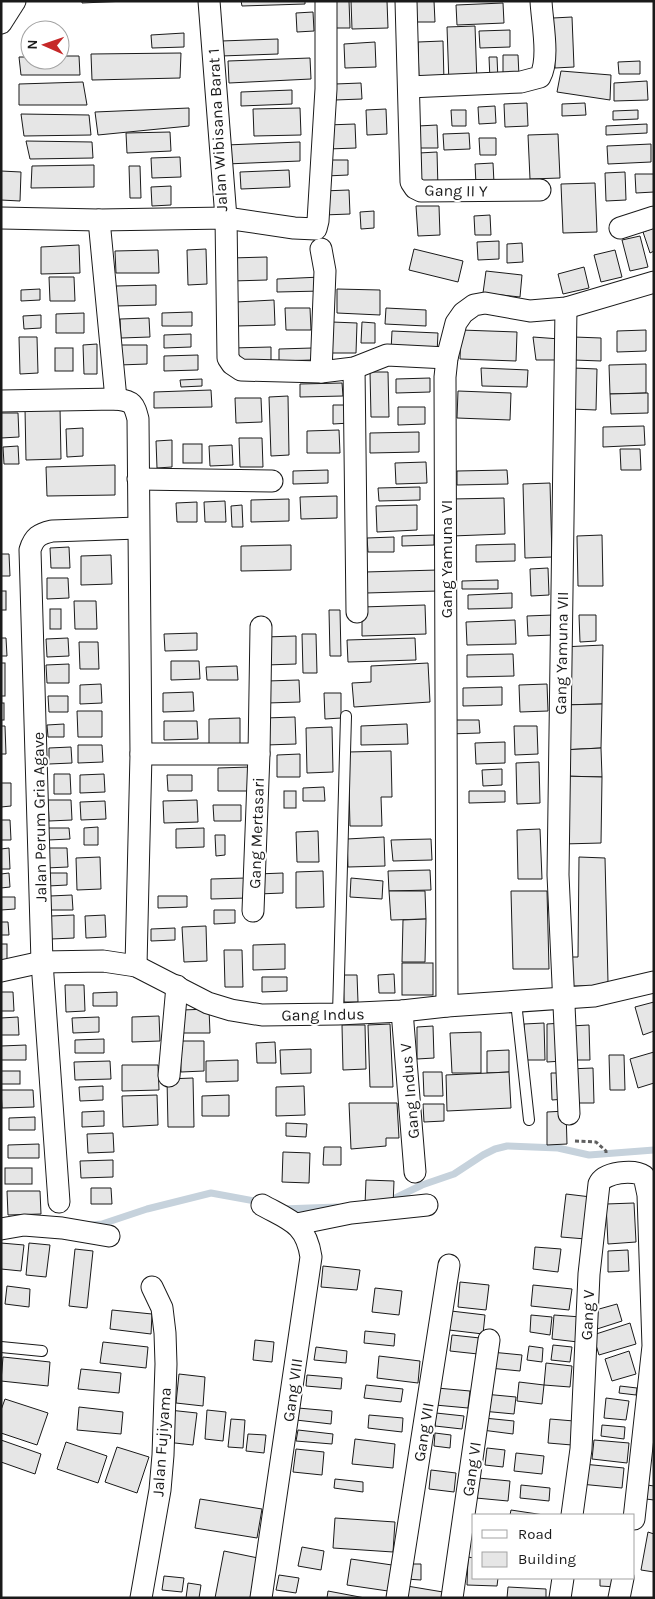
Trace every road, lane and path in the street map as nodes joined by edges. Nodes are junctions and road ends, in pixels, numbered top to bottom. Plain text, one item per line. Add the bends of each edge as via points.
1 (15, 1) edge
2 (210, 1) edge
3 (326, 1) edge
4 (406, 1) edge
5 (541, 1) edge
6 (1, 23) edge
7 (409, 87) junction
8 (540, 190) dead end
9 (654, 217) edge
10 (1, 218) edge
11 (226, 218) junction
12 (100, 220) junction
13 (620, 228) dead end
14 (321, 249) dead end
15 (654, 282) edge
16 (566, 308) junction
17 (447, 358) junction
18 (354, 368) junction
19 (321, 372) junction
20 (116, 399) junction
21 (1, 401) edge
22 (138, 479) junction
23 (272, 480) dead end
24 (138, 528) junction
25 (357, 612) dead end
26 (261, 627) dead end
27 (346, 716) dead end
28 (141, 754) junction
29 (258, 754) junction
30 (253, 911) dead end
31 (42, 962) junction
32 (136, 966) junction
33 (1, 971) edge
34 (654, 982) edge
35 (177, 986) junction
36 (563, 998) junction
37 (516, 1002) junction
38 (447, 1006) junction
39 (402, 1011) junction
40 (338, 1014) junction
41 (169, 1076) dead end
42 (568, 1114) dead end
43 (529, 1120) dead end
44 (575, 1141) dead end
45 (415, 1172) dead end
46 (605, 1177) junction
47 (59, 1202) dead end
48 (427, 1205) dead end
49 (262, 1206) dead end
50 (297, 1224) junction
51 (1, 1229) edge
52 (109, 1236) dead end
53 (448, 1265) dead end
54 (152, 1287) dead end
55 (489, 1340) dead end
56 (1, 1347) edge
57 (42, 1351) dead end
58 (572, 1514) edge
59 (635, 1514) edge
60 (563, 1579) edge
61 (623, 1579) edge
62 (141, 1598) edge
63 (261, 1598) edge
64 (397, 1598) edge
65 (452, 1598) edge
66 (560, 1598) edge
67 (619, 1598) edge

1 - 6 street
2 - 11 street, Jalan Wibisana Barat 1
3 - 11 street via 326,89 316,228
4 - 7 street, Gang II Y
5 - 7 street via 545,59 540,77 521,82
7 - 8 street, Gang II Y via 411,182 415,188
9 - 13 street
10 - 12 street, Jalan Wibisana Barat 1
11 - 12 street, Jalan Wibisana Barat 1
11 - 19 street via 228,358 241,370
12 - 20 street
14 - 19 street via 325,271
15 - 16 street, Gang Yamuna VI
16 - 17 street, Gang Yamuna VI via 530,311 485,303 474,305 456,323
16 - 36 street, Gang Yamuna VII via 558,875
17 - 18 street via 387,355
17 - 38 street, Gang Yamuna VI
18 - 19 street
18 - 25 street
20 - 21 street
20 - 22 street via 128,401 135,407
22 - 23 street
22 - 24 street
24 - 28 street
24 - 31 street, Jalan Perum Gria Agave via 52,530 40,533 30,550
26 - 29 street, Gang Mertasari
27 - 40 lane
28 - 29 street, Gang Mertasari
28 - 32 street
29 - 30 street, Gang Mertasari
31 - 32 street, Gang Indus via 103,961
31 - 33 street, Gang Indus
31 - 47 street, Jalan Perum Gria Agave
32 - 35 street, Gang Indus
34 - 36 street, Gang Indus via 594,996
35 - 40 street, Gang Indus via 208,1003 231,1010 262,1015
35 - 41 street
36 - 37 street, Gang Indus
36 - 42 street, Gang Yamuna VII
37 - 38 street, Gang Indus
37 - 43 lane
38 - 39 street, Gang Indus
39 - 40 street, Gang Indus
39 - 45 street, Gang Indus V
44 - 46 path via 596,1142 606,1151
46 - 58 street, Gang V via 599,1184 589,1274 581,1449
46 - 59 street via 638,1172 644,1176 648,1195 653,1346
48 - 50 street via 351,1213
49 - 50 street
50 - 63 street, Gang VIII via 310,1245 311,1257
51 - 52 street via 24,1225
53 - 64 street, Gang VII
54 - 62 street, Jalan Fujiyama via 162,1308 165,1333 163,1455
55 - 65 street, Gang VI
56 - 57 lane
60 - 66 street
61 - 67 street

